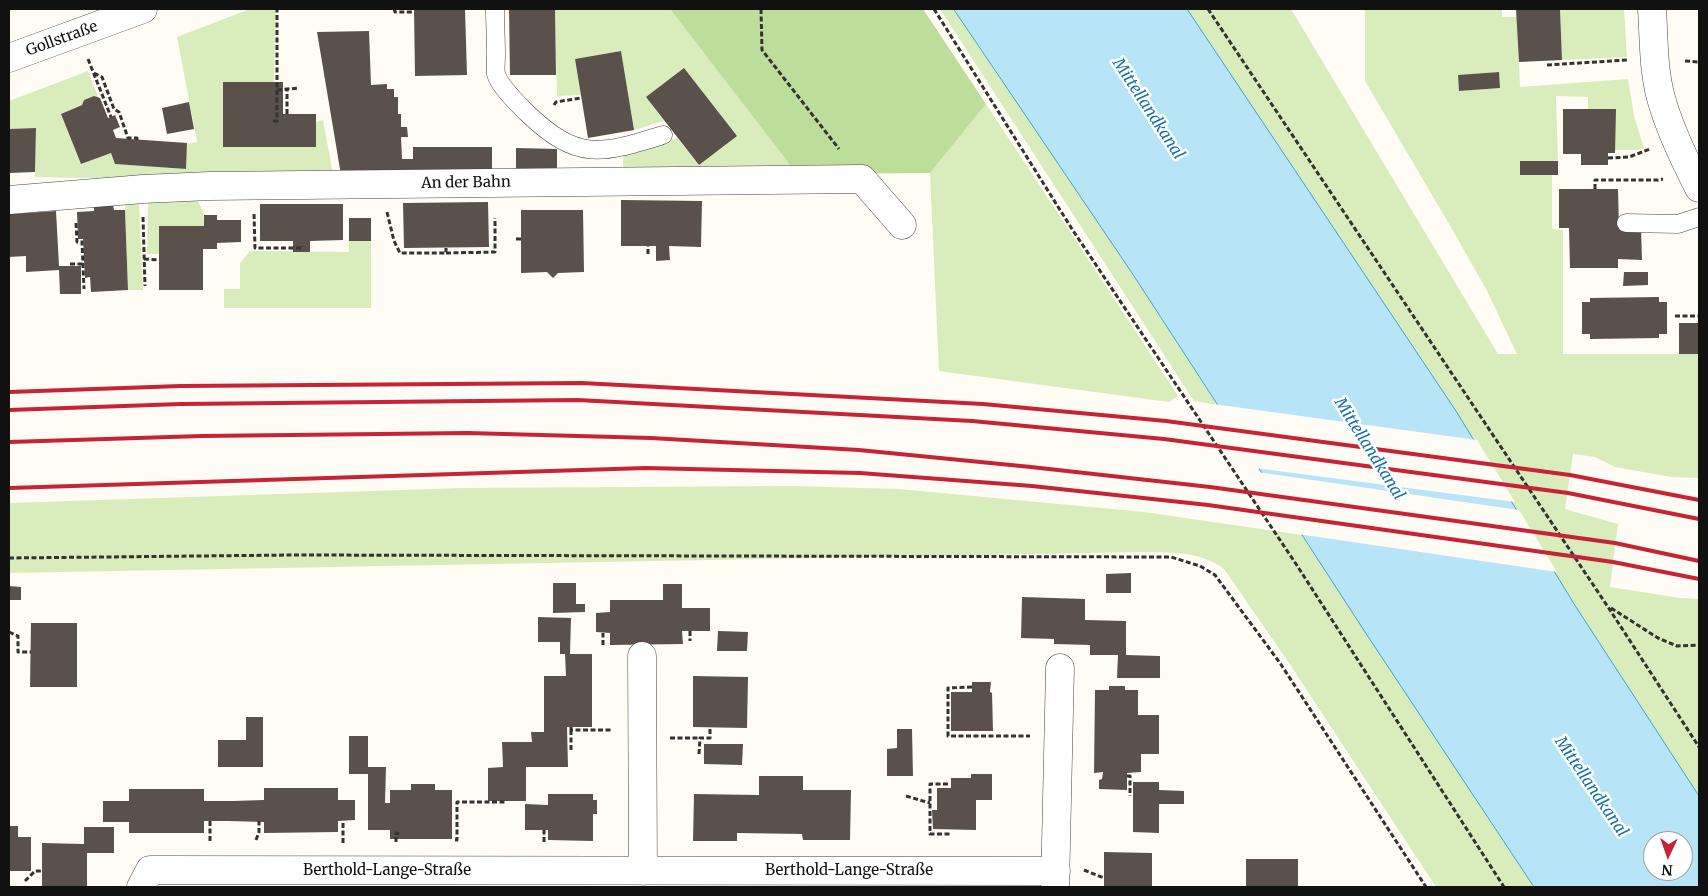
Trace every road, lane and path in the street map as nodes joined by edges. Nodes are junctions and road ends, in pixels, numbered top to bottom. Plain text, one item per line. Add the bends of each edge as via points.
1 (143, 9) edge
2 (277, 9) edge
3 (394, 9) edge
4 (495, 9) edge
5 (761, 9) edge
6 (934, 9) edge
7 (1208, 9) edge
8 (1652, 9) edge
9 (414, 12) dead end
10 (9, 58) edge
11 (88, 58) dead end
12 (1655, 59) junction
13 (1688, 61) dead end
14 (1699, 62) edge
15 (1547, 64) dead end
16 (94, 74) junction
17 (299, 88) dead end
18 (287, 89) junction
19 (277, 90) junction
20 (287, 114) dead end
21 (111, 117) dead end
22 (273, 121) dead end
23 (663, 135) dead end
24 (137, 140) dead end
25 (1645, 151) dead end
26 (1608, 158) dead end
27 (1694, 178) edge
28 (862, 179) junction
29 (1595, 188) dead end
30 (9, 200) edge
31 (386, 210) dead end
32 (253, 211) dead end
33 (143, 212) dead end
34 (76, 216) dead end
35 (1699, 217) edge
36 (495, 218) dead end
37 (1626, 223) dead end
38 (902, 225) dead end
39 (516, 239) dead end
40 (521, 239) dead end
41 (302, 246) dead end
42 (648, 246) dead end
43 (446, 248) dead end
44 (446, 253) junction
45 (648, 254) dead end
46 (144, 259) junction
47 (159, 260) dead end
48 (70, 264) dead end
49 (83, 264) junction
50 (145, 286) dead end
51 (84, 289) dead end
52 (1675, 316) dead end
53 (1699, 316) edge
54 (9, 558) edge
55 (1608, 607) junction
56 (690, 631) dead end
57 (9, 632) edge
58 (603, 633) dead end
59 (690, 641) dead end
60 (603, 645) dead end
61 (1699, 645) edge
62 (30, 652) dead end
63 (642, 656) dead end
64 (1060, 668) dead end
65 (972, 688) dead end
66 (710, 728) dead end
67 (618, 730) dead end
68 (1059, 736) junction
69 (1699, 747) edge
70 (571, 750) dead end
71 (700, 754) dead end
72 (1127, 776) dead end
73 (948, 784) dead end
74 (906, 796) dead end
75 (1130, 796) dead end
76 (507, 802) dead end
77 (930, 803) junction
78 (343, 821) dead end
79 (951, 834) dead end
80 (396, 840) dead end
81 (404, 840) dead end
82 (448, 840) dead end
83 (343, 845) dead end
84 (42, 871) dead end
85 (643, 871) junction
86 (1064, 876) edge
87 (1104, 878) dead end
88 (25, 881) dead end
89 (141, 887) edge
90 (1426, 887) edge
91 (1504, 887) edge

1 - 10 street, Gollstraße
2 - 19 path
3 - 9 path via 395,12
4 - 23 lane via 496,74 511,97 556,138 571,146 595,151 625,147
5 - 28 path via 762,50
6 - 91 path via 1072,229 1296,564
7 - 55 path
8 - 12 street
11 - 16 path
12 - 15 path
12 - 27 street via 1661,98
13 - 14 path
16 - 21 path
16 - 24 path via 102,77 128,138
17 - 18 path
18 - 19 path
18 - 20 path
19 - 22 path via 277,121
25 - 26 path via 1629,157
27 - 29 path via 1595,180
28 - 30 street, An der Bahn via 229,185 142,188
28 - 38 street
31 - 44 path via 400,253
32 - 41 path via 255,248
33 - 46 path
34 - 49 path via 77,242 82,242
35 - 37 lane via 1678,224
36 - 44 path via 495,252
39 - 40 path
42 - 45 path
43 - 44 path
46 - 47 path
46 - 50 path
48 - 49 path
49 - 51 path
52 - 53 path
54 - 90 path via 292,555 1171,556 1215,575 1280,663
55 - 61 path via 1677,646
55 - 69 path
56 - 59 path
57 - 62 path via 18,636 18,652
58 - 60 path
63 - 85 street
64 - 68 street
65 - 68 path via 948,688 948,736
66 - 71 path via 710,738 700,738
67 - 70 path via 571,728
68 - 86 street
72 - 75 path via 1130,776
73 - 77 path via 930,784
74 - 77 path
76 - 82 path via 457,802 457,840
77 - 79 path via 930,834
78 - 83 path
80 - 81 path
84 - 88 path via 35,871
85 - 86 street, Berthold-Lange-Straße
85 - 89 street, Berthold-Lange-Straße via 150,870
86 - 87 path

